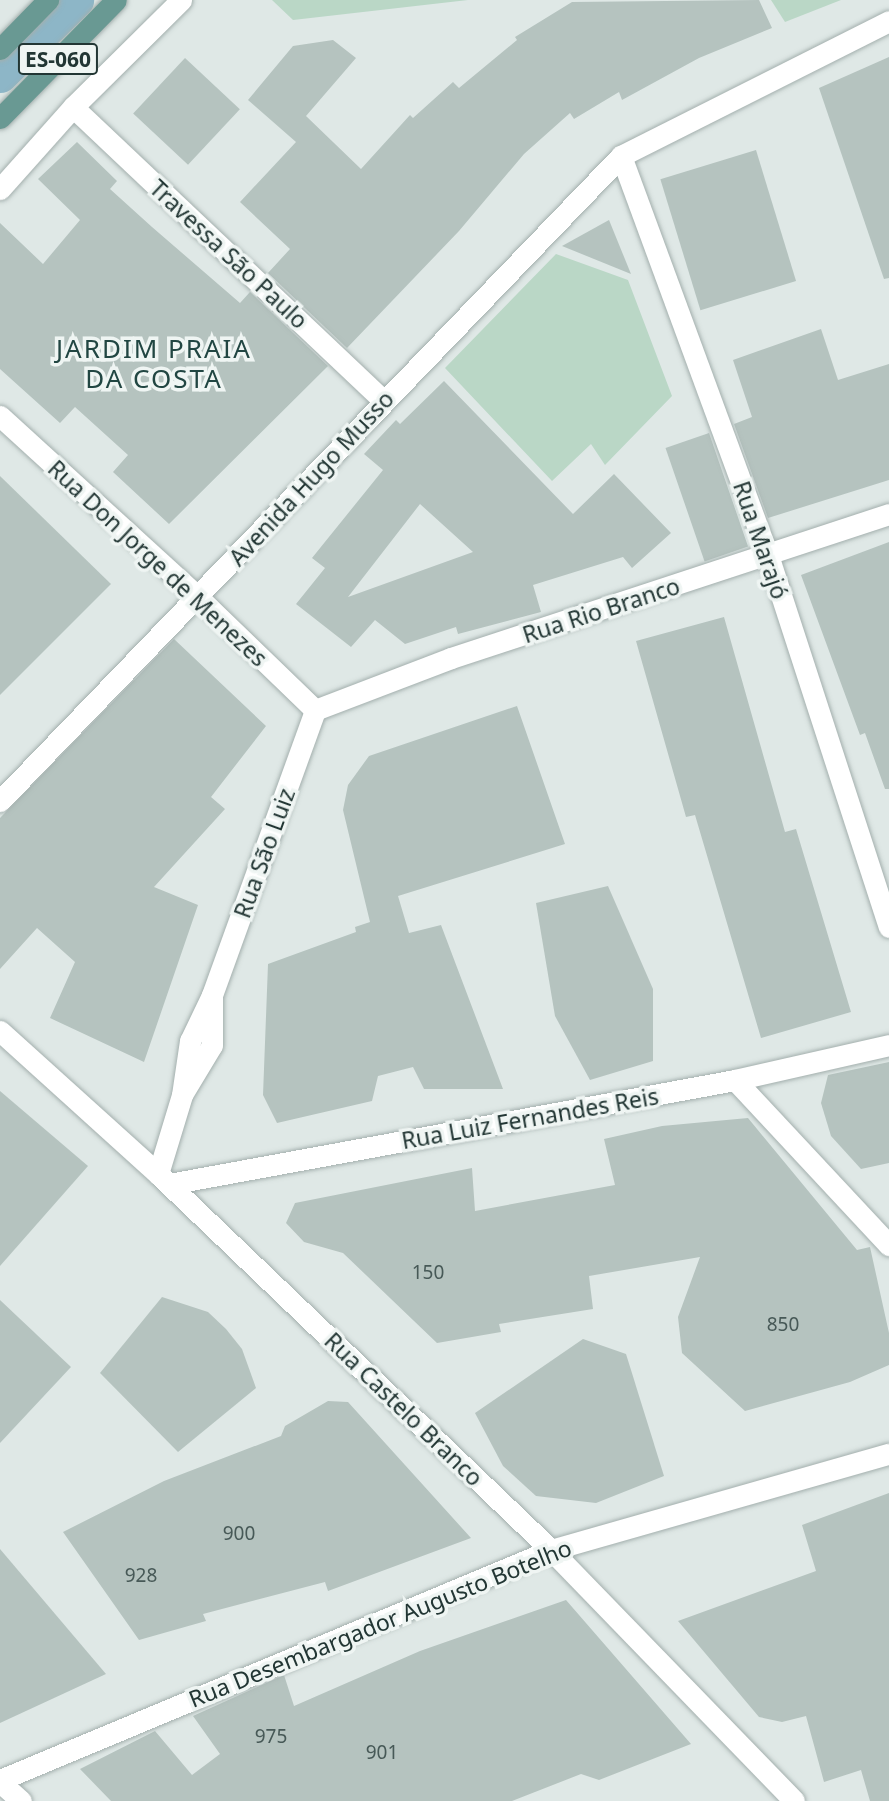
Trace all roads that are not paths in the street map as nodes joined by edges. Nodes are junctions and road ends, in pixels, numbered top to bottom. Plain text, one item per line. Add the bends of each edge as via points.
1 (48, 0) edge
2 (116, 0) edge
3 (181, 0) edge
4 (889, 21) edge
5 (0, 49) edge
6 (73, 107) junction
7 (0, 118) edge
8 (621, 156) junction
9 (0, 189) edge
10 (384, 401) junction
11 (0, 416) edge
12 (889, 514) edge
13 (768, 555) junction
14 (198, 597) junction
15 (315, 710) junction
16 (0, 801) edge
17 (889, 927) edge
18 (0, 1031) edge
19 (889, 1045) edge
20 (735, 1080) junction
21 (164, 1179) junction
22 (889, 1245) edge
23 (889, 1454) edge
24 (551, 1550) junction
25 (0, 1781) edge
26 (21, 1801) edge
27 (794, 1801) edge

1 - 5 main road, ES-060
2 - 7 main road, ES-060
3 - 6 street
4 - 8 street, Avenida Hugo Musso
6 - 9 street
6 - 10 street, Travessa São Paulo
8 - 10 street, Avenida Hugo Musso
8 - 13 street, Rua Marajó
10 - 14 street, Avenida Hugo Musso
11 - 14 street, Rua Don Jorge de Menezes
12 - 13 street, Rua Rio Branco
13 - 15 street, Rua Rio Branco via 451,658
13 - 17 street, Rua Marajó
14 - 15 street, Rua Don Jorge de Menezes
14 - 16 street, Avenida Hugo Musso
15 - 21 street, Rua São Luiz via 212,995 190,1041
18 - 21 street, Rua Castelo Branco
19 - 20 street, Rua Luiz Fernandes Reis
20 - 21 street, Rua Luiz Fernandes Reis
20 - 22 street
21 - 24 street, Rua Castelo Branco
23 - 24 street, Rua Desembargador Augusto Botelho
24 - 25 street, Rua Desembargador Augusto Botelho
24 - 27 street, Rua Castelo Branco
25 - 26 street

